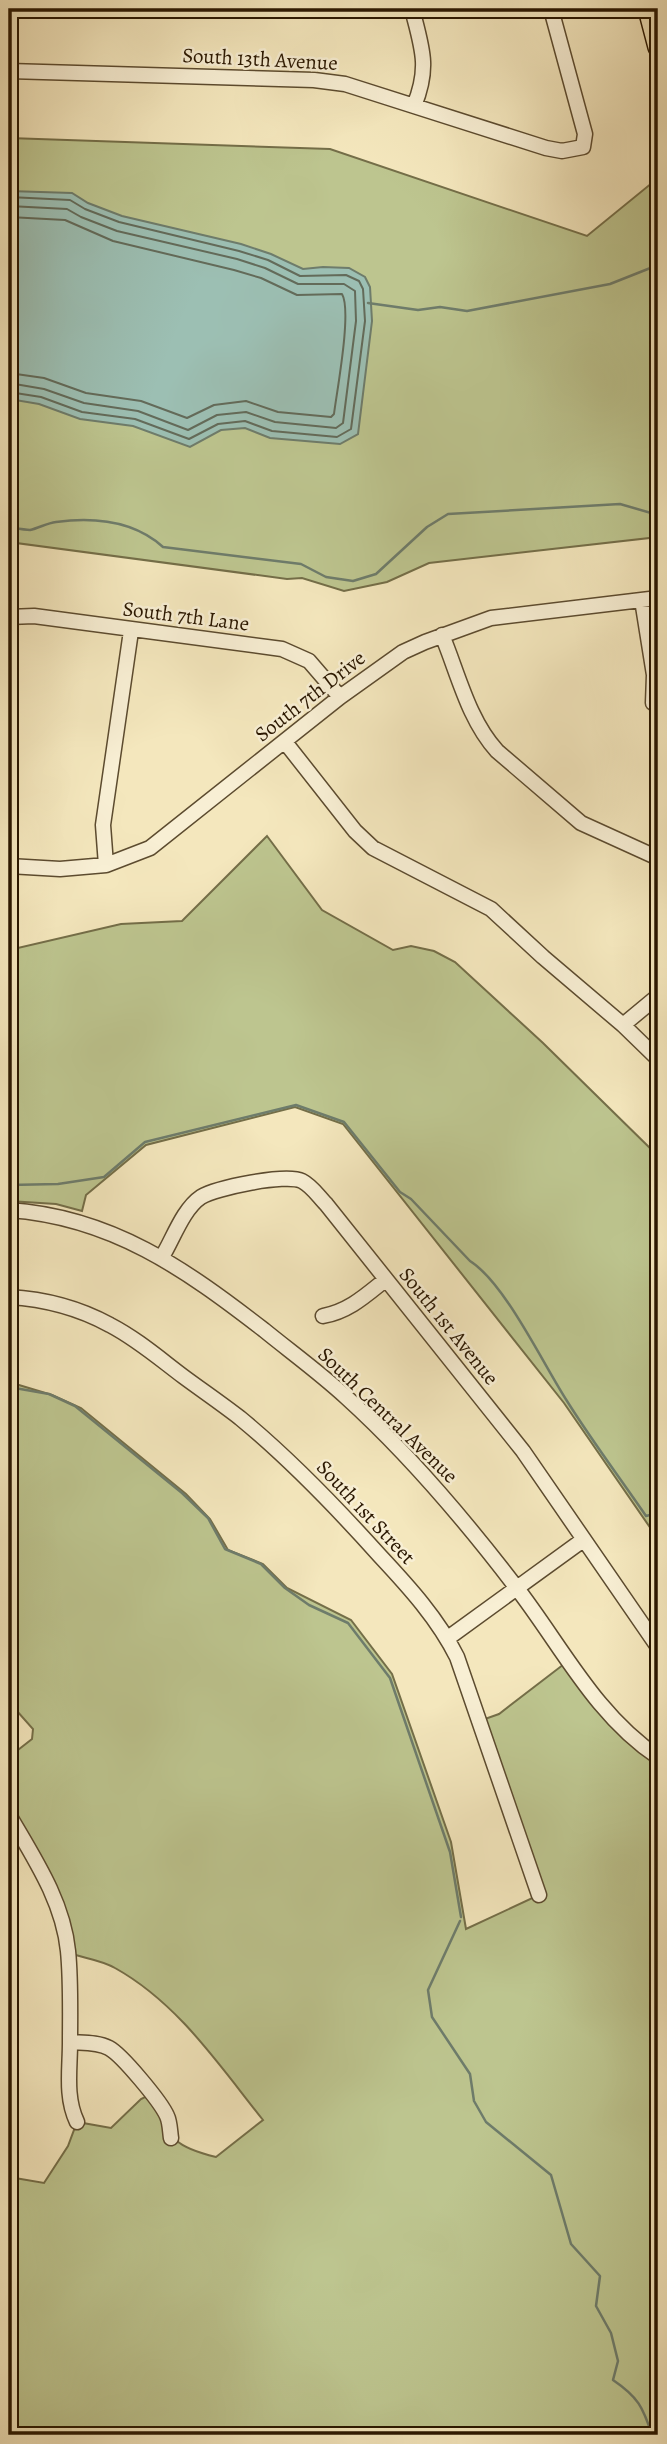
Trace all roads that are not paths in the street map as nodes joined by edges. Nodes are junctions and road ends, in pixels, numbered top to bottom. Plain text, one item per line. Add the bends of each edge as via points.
1 (412, 9) edge
2 (551, 9) edge
3 (648, 9) edge
4 (658, 47) edge
5 (9, 71) edge
6 (414, 106) junction
7 (658, 598) edge
8 (642, 600) junction
9 (9, 617) edge
10 (131, 631) junction
11 (442, 635) junction
12 (340, 697) junction
13 (653, 703) dead end
14 (285, 742) junction
15 (658, 858) edge
16 (106, 865) junction
17 (9, 866) edge
18 (658, 996) edge
19 (623, 1025) junction
20 (658, 1059) edge
21 (9, 1210) edge
22 (162, 1257) junction
23 (385, 1280) junction
24 (9, 1297) edge
25 (323, 1316) dead end
26 (583, 1540) junction
27 (517, 1588) junction
28 (448, 1638) junction
29 (658, 1647) edge
30 (658, 1757) edge
31 (9, 1815) edge
32 (539, 1895) dead end
33 (70, 2042) junction
34 (77, 2122) dead end
35 (171, 2138) dead end

1 - 6 street via 424,54 422,85
2 - 6 street, South 13th Avenue via 585,134 583,147 546,148
3 - 4 main road
5 - 6 street, South 13th Avenue via 314,80 345,84
7 - 8 street, South 7th Drive
8 - 11 street, South 7th Drive via 491,618
8 - 13 street via 654,675
9 - 10 street, South 7th Lane via 34,616
10 - 12 street, South 7th Lane via 282,649 309,661
10 - 16 street via 103,825
11 - 12 street, South 7th Drive via 403,652
11 - 15 street via 474,715 497,751 581,823
12 - 14 street, South 7th Drive
14 - 16 street, South 7th Drive via 150,848
14 - 19 street via 373,848 491,909
16 - 17 street, South 7th Drive via 60,869
18 - 19 street
19 - 20 street
21 - 22 street, South Central Avenue via 64,1218
22 - 23 street, South 1st Avenue via 187,1212 201,1197 287,1177 303,1181 320,1197
22 - 27 street, South Central Avenue via 233,1306 346,1397 423,1474
23 - 25 street via 351,1307
23 - 26 street, South 1st Avenue via 523,1451
24 - 28 street, South 1st Street via 51,1302 109,1325 239,1417 337,1507
26 - 27 street
26 - 29 street, South 1st Avenue
27 - 28 street
27 - 30 street, South Central Avenue via 586,1686
28 - 32 street, South 1st Street
31 - 33 street via 62,1919 68,1953
33 - 34 street via 70,2108
33 - 35 street via 106,2046 116,2053 167,2116

